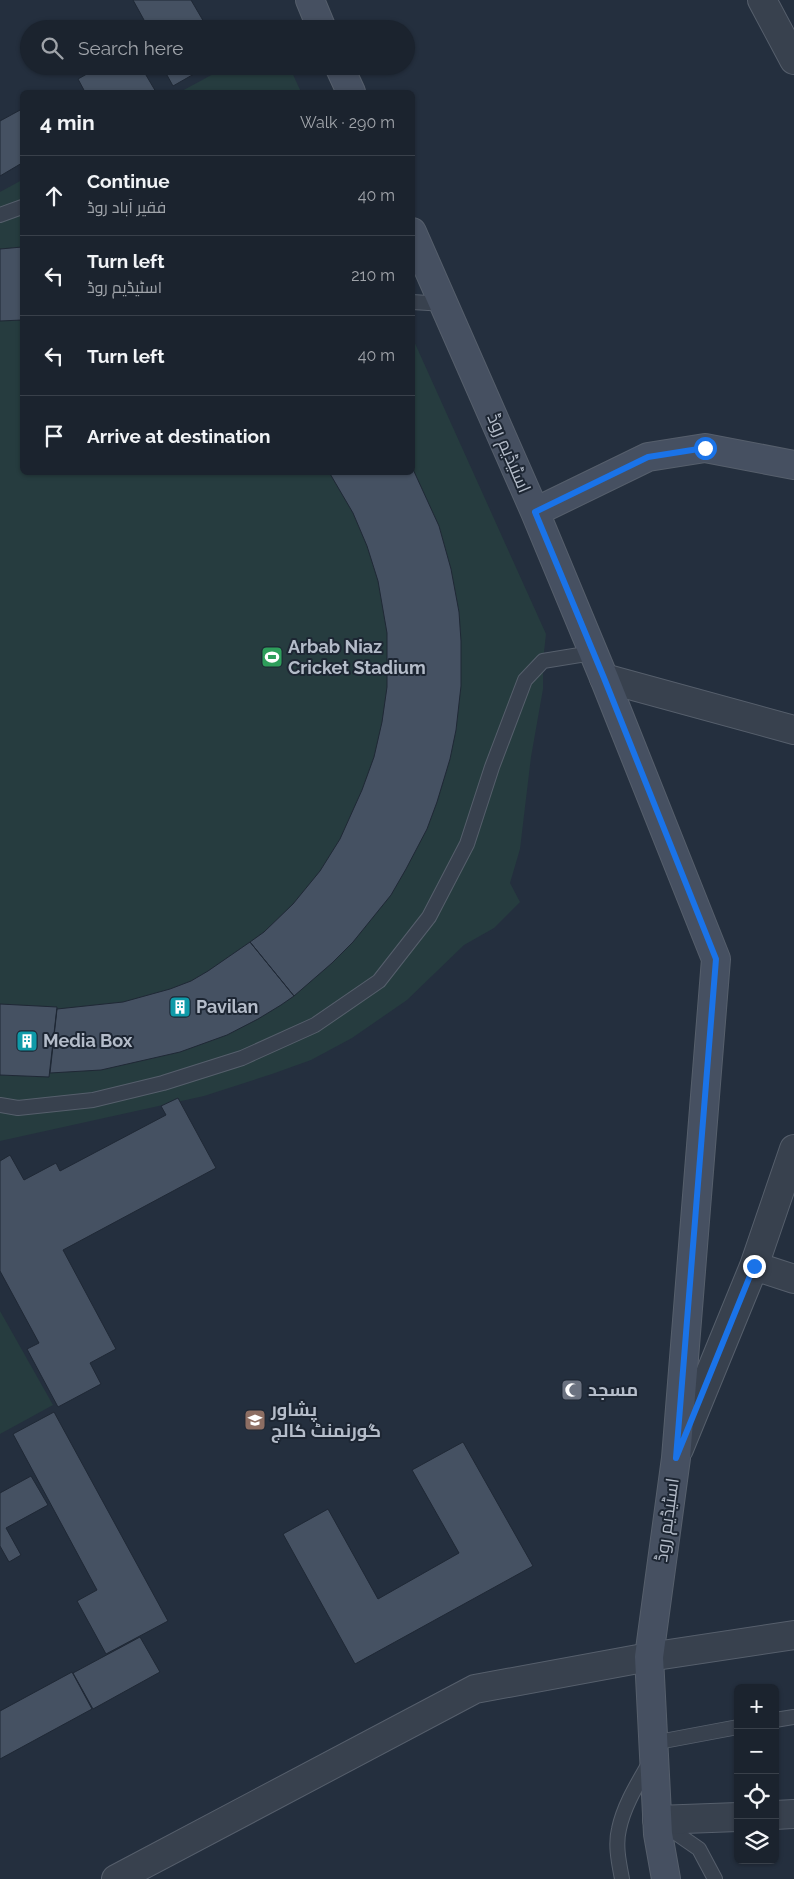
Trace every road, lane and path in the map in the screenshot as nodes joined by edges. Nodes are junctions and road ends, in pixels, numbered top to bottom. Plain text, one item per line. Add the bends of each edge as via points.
1 (310, 0) edge
2 (762, 0) edge
3 (318, 20) edge
4 (794, 60) edge
5 (343, 75) edge
6 (350, 90) edge
7 (20, 208) edge
8 (0, 215) edge
9 (415, 239) edge
10 (415, 302) edge
11 (445, 304) junction
12 (794, 465) edge
13 (535, 512) junction
14 (592, 653) junction
15 (604, 678) junction
16 (794, 730) edge
17 (0, 1105) edge
18 (794, 1149) edge
19 (754, 1266) junction
20 (794, 1279) edge
21 (676, 1458) junction
22 (794, 1635) edge
23 (649, 1657) junction
24 (794, 1716) edge
25 (779, 1719) edge
26 (734, 1728) edge
27 (654, 1749) junction
28 (794, 1814) edge
29 (779, 1815) edge
30 (734, 1817) edge
31 (658, 1827) junction
32 (116, 1879) edge
33 (622, 1879) edge
34 (666, 1879) edge
35 (715, 1879) edge

1 - 3 main road
2 - 4 street
5 - 6 main road
7 - 8 lane
9 - 11 main road, اسٹیڈیم روڈ
10 - 11 lane
11 - 13 main road, اسٹیڈیم روڈ
12 - 13 main road via 705,448 648,457
13 - 14 main road, اسٹیڈیم روڈ
14 - 15 main road, اسٹیڈیم روڈ
14 - 17 lane via 544,661 525,680 467,844 429,917 379,981 315,1025 242,1058 163,1083 92,1100 18,1108
15 - 16 street
15 - 21 main road, اسٹیڈیم روڈ via 716,959
18 - 19 street
19 - 20 street
19 - 21 street
21 - 23 main road, اسٹیڈیم روڈ
22 - 23 street
23 - 27 main road, اسٹیڈیم روڈ
23 - 32 street via 475,1688
24 - 25 lane
26 - 27 lane
27 - 31 main road, اسٹیڈیم روڈ
27 - 33 lane via 619,1829 618,1858
28 - 29 street
30 - 31 street
31 - 34 main road, اسٹیڈیم روڈ
31 - 35 lane via 698,1849

